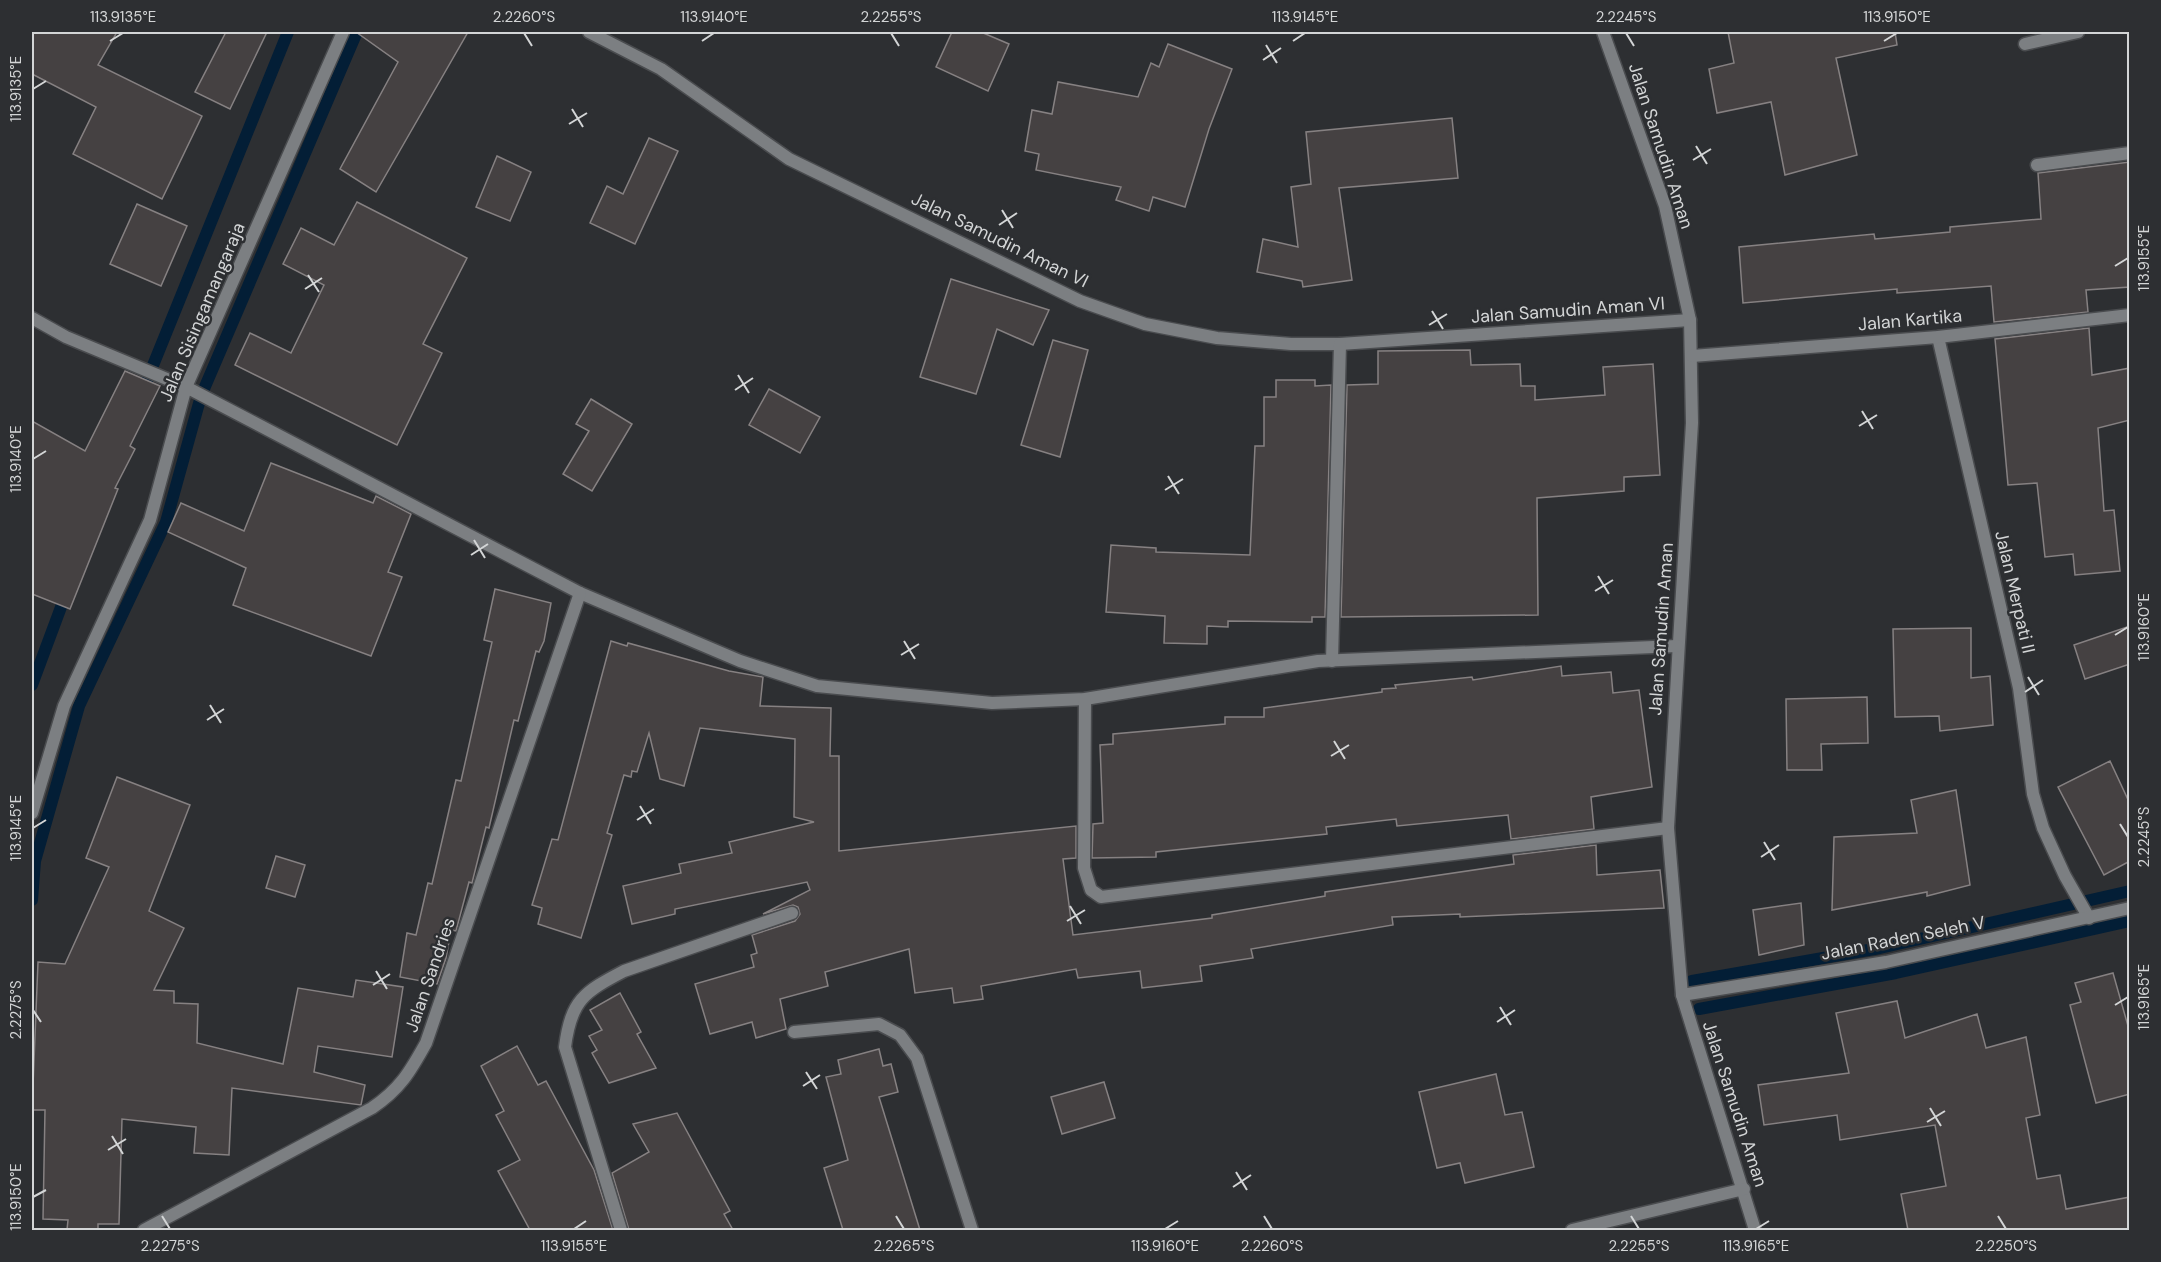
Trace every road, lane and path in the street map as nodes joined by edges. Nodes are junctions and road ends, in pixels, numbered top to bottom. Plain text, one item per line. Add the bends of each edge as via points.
1 (343, 32) edge
2 (589, 32) edge
3 (1603, 32) edge
4 (2078, 32) edge
5 (2025, 44) dead end
6 (2130, 153) edge
7 (2037, 165) dead end
8 (2130, 315) edge
9 (32, 318) edge
10 (1690, 320) junction
11 (1938, 337) junction
12 (1340, 344) junction
13 (1692, 356) junction
14 (186, 387) junction
15 (580, 593) junction
16 (1677, 646) junction
17 (1332, 661) junction
18 (1084, 699) junction
19 (32, 813) edge
20 (1668, 828) junction
21 (2130, 908) edge
22 (792, 913) dead end
23 (2089, 918) junction
24 (1682, 996) junction
25 (794, 1032) dead end
26 (1744, 1189) junction
27 (144, 1230) edge
28 (621, 1230) edge
29 (972, 1230) edge
30 (1572, 1230) edge
31 (1755, 1230) edge

1 - 14 street, Jalan Sisingamangaraja
2 - 12 street, Jalan Samudin Aman VI via 661,69 789,159 1080,301 1145,324 1217,338
3 - 10 street, Jalan Samudin Aman via 1665,206
4 - 5 street
6 - 7 street
8 - 11 street, Jalan Kartika
9 - 14 street via 66,337
10 - 12 street, Jalan Samudin Aman VI
10 - 13 street, Jalan Samudin Aman
11 - 13 street, Jalan Kartika
11 - 23 street, Jalan Merpati II via 2019,688 2033,794 2064,876
12 - 17 street
13 - 16 street, Jalan Samudin Aman via 1692,423
14 - 15 street
14 - 19 street, Jalan Sisingamangaraja via 150,519 64,706
15 - 18 street via 740,661 817,686 992,703
15 - 27 street, Jalan Sandries via 426,1043 408,1076 372,1108
16 - 17 street
16 - 20 street, Jalan Samudin Aman
17 - 18 street
18 - 20 street via 1084,868 1091,890 1101,897
20 - 24 street, Jalan Samudin Aman
21 - 23 street, Jalan Raden Seleh V
22 - 28 street via 624,971 577,1003 568,1023 565,1047
23 - 24 street, Jalan Raden Seleh V via 1886,962
24 - 26 street, Jalan Samudin Aman
25 - 29 street via 879,1024 900,1035 917,1058
26 - 30 street
26 - 31 street, Jalan Samudin Aman

